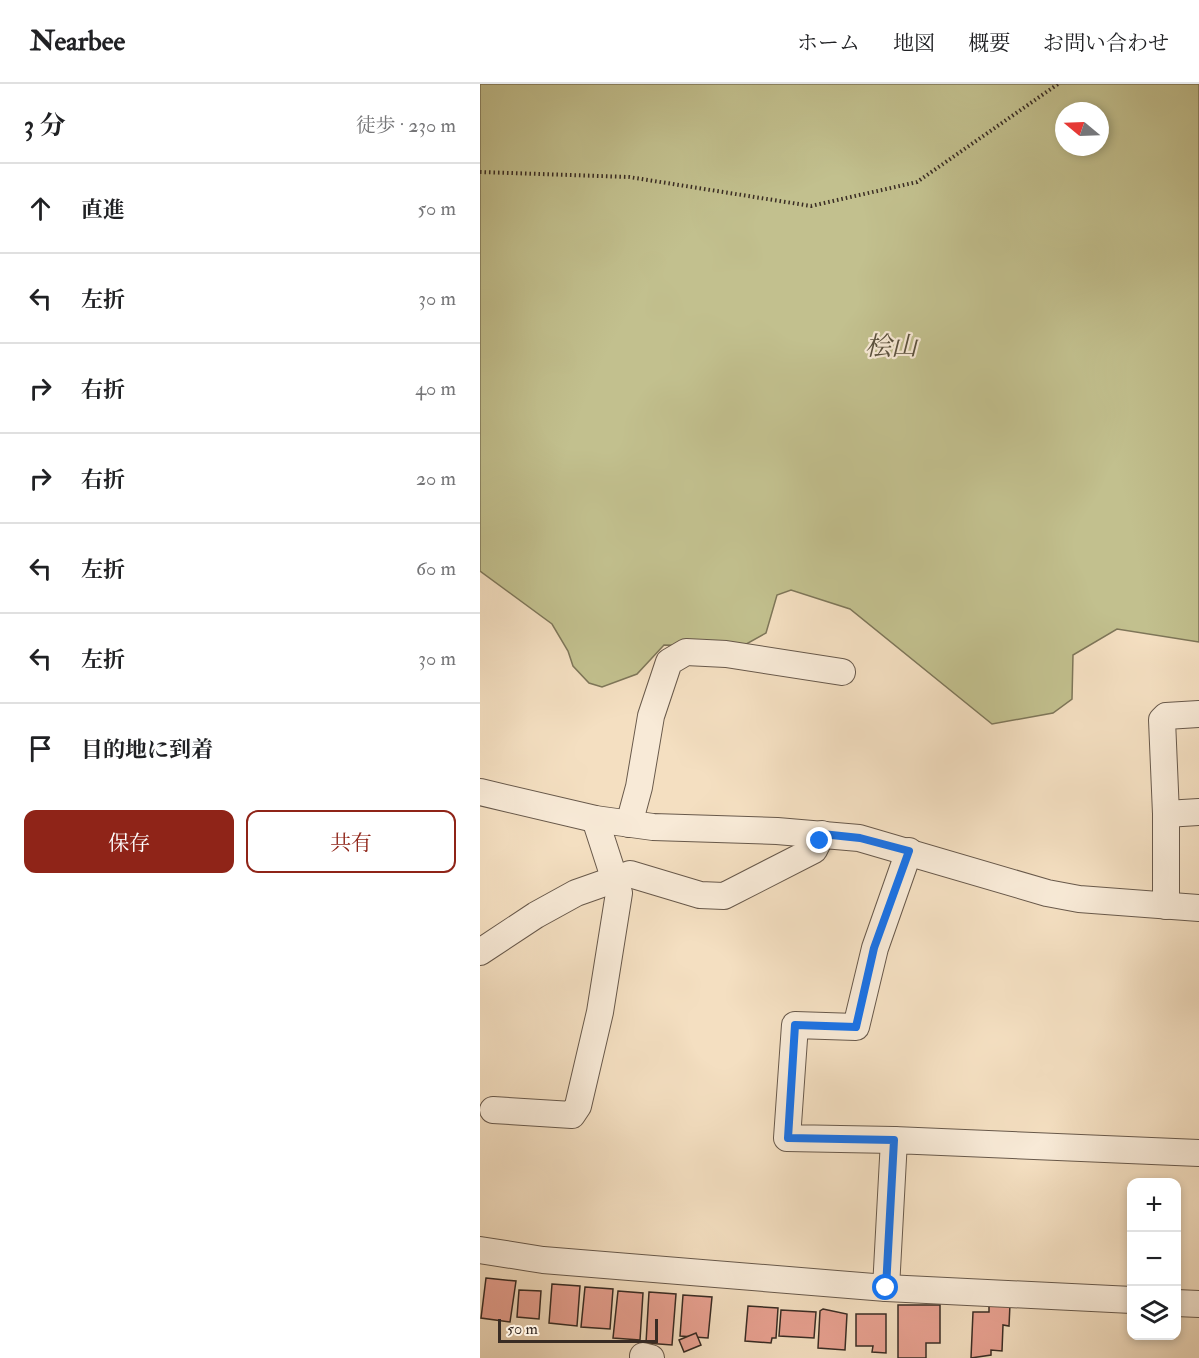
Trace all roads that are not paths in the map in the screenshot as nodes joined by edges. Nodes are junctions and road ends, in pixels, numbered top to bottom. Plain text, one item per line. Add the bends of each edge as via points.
1 (842, 672) dead end
2 (1199, 714) edge
3 (480, 792) edge
4 (1199, 812) edge
5 (1166, 814) junction
6 (595, 819) junction
7 (629, 824) junction
8 (822, 834) junction
9 (909, 851) junction
10 (615, 878) junction
11 (1166, 906) junction
12 (1199, 908) edge
13 (480, 952) edge
14 (493, 1110) dead end
15 (894, 1140) junction
16 (1199, 1153) edge
17 (480, 1250) edge
18 (886, 1288) junction
19 (1127, 1300) edge
20 (1181, 1303) edge
21 (1199, 1304) edge

1 - 7 street via 726,654 686,652 669,662 651,716
2 - 5 street via 1166,716 1162,720
3 - 6 street
4 - 5 street
5 - 11 street
6 - 7 street
6 - 10 street
7 - 8 street
8 - 9 street via 860,838
8 - 10 street via 814,850 724,896 700,895 638,874
9 - 11 street via 1047,893
9 - 15 street via 874,948 856,1027 795,1025 788,1138
10 - 13 street via 576,893
10 - 14 street via 619,893 600,1012 578,1106 572,1115
11 - 12 street
15 - 16 street
15 - 18 street
17 - 18 street via 543,1260
18 - 19 street
20 - 21 street

